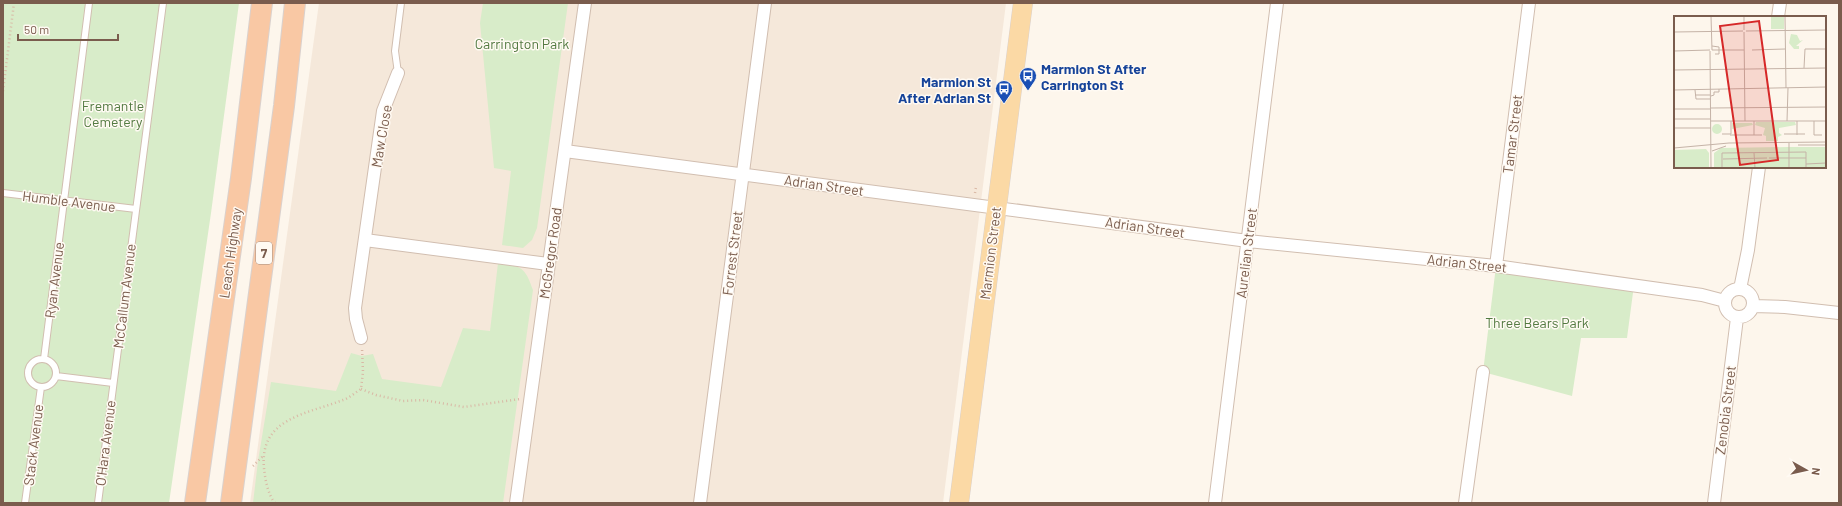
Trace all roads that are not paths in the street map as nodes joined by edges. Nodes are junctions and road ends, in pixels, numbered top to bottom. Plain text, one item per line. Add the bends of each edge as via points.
1 (89, 3) edge
2 (163, 3) edge
3 (262, 3) edge
4 (295, 3) edge
5 (584, 3) edge
6 (765, 3) edge
7 (1023, 3) edge
8 (1034, 3) edge
9 (1277, 3) edge
10 (1528, 3) edge
11 (1780, 3) edge
12 (401, 6) edge
13 (1778, 16) edge
14 (398, 73) joint
15 (565, 151) junction
16 (1759, 168) edge
17 (742, 175) junction
18 (3, 193) edge
19 (63, 200) junction
20 (1002, 208) junction
21 (136, 209) junction
22 (365, 240) junction
23 (1248, 241) junction
24 (548, 264) junction
25 (1496, 266) junction
26 (1740, 289) junction
27 (1725, 301) junction
28 (1753, 306) junction
29 (1839, 313) edge
30 (1737, 318) junction
31 (361, 338) road end
32 (44, 359) junction
33 (1483, 372) dead end
34 (56, 376) junction
35 (113, 383) junction
36 (40, 387) junction
37 (26, 503) edge
38 (98, 503) edge
39 (195, 503) edge
40 (231, 503) edge
41 (516, 503) edge
42 (700, 503) edge
43 (959, 503) edge
44 (970, 503) edge
45 (1214, 503) edge
46 (1465, 503) edge
47 (1714, 503) edge

1 - 19 lane, Ryan Avenue
2 - 21 lane, McCallum Avenue
3 - 39 highway, Leach Highway
4 - 40 highway, 7 via 283,114
5 - 15 street, McGregor Road
6 - 17 street, Forrest Street
7 - 20 main road, Marmion Street
8 - 20 main road, Marmion Street
9 - 23 street, Aurelian Street
10 - 25 street, Tamar Street
11 - 13 street
12 - 14 lane, Maw Close via 395,51
14 - 22 street, Maw Close via 383,111
15 - 17 street, Adrian Street
15 - 24 street, McGregor Road
16 - 26 street
17 - 20 street, Adrian Street
17 - 42 street, Forrest Street
18 - 19 lane, Humble Avenue
19 - 21 lane, Humble Avenue
19 - 32 lane, Ryan Avenue
20 - 23 street, Adrian Street
20 - 43 main road, Marmion Street
20 - 44 main road, Marmion Street
21 - 35 lane, McCallum Avenue
22 - 24 street
22 - 31 street, Maw Close via 355,308
23 - 25 street, Adrian Street
23 - 45 street, Aurelian Street
24 - 41 street, McGregor Road
25 - 27 street, Adrian Street via 1702,295
26 - 27 street via 1728,294
26 - 28 street via 1752,296
27 - 30 street via 1727,312
28 - 29 street
28 - 30 street via 1749,314
30 - 47 street, Zenobia Street
32 - 34 lane via 52,363
32 - 36 lane via 32,364 28,372 30,380
33 - 46 street
34 - 35 lane
34 - 36 lane via 52,383
35 - 38 lane, O'Hara Avenue
36 - 37 lane, Stack Avenue

